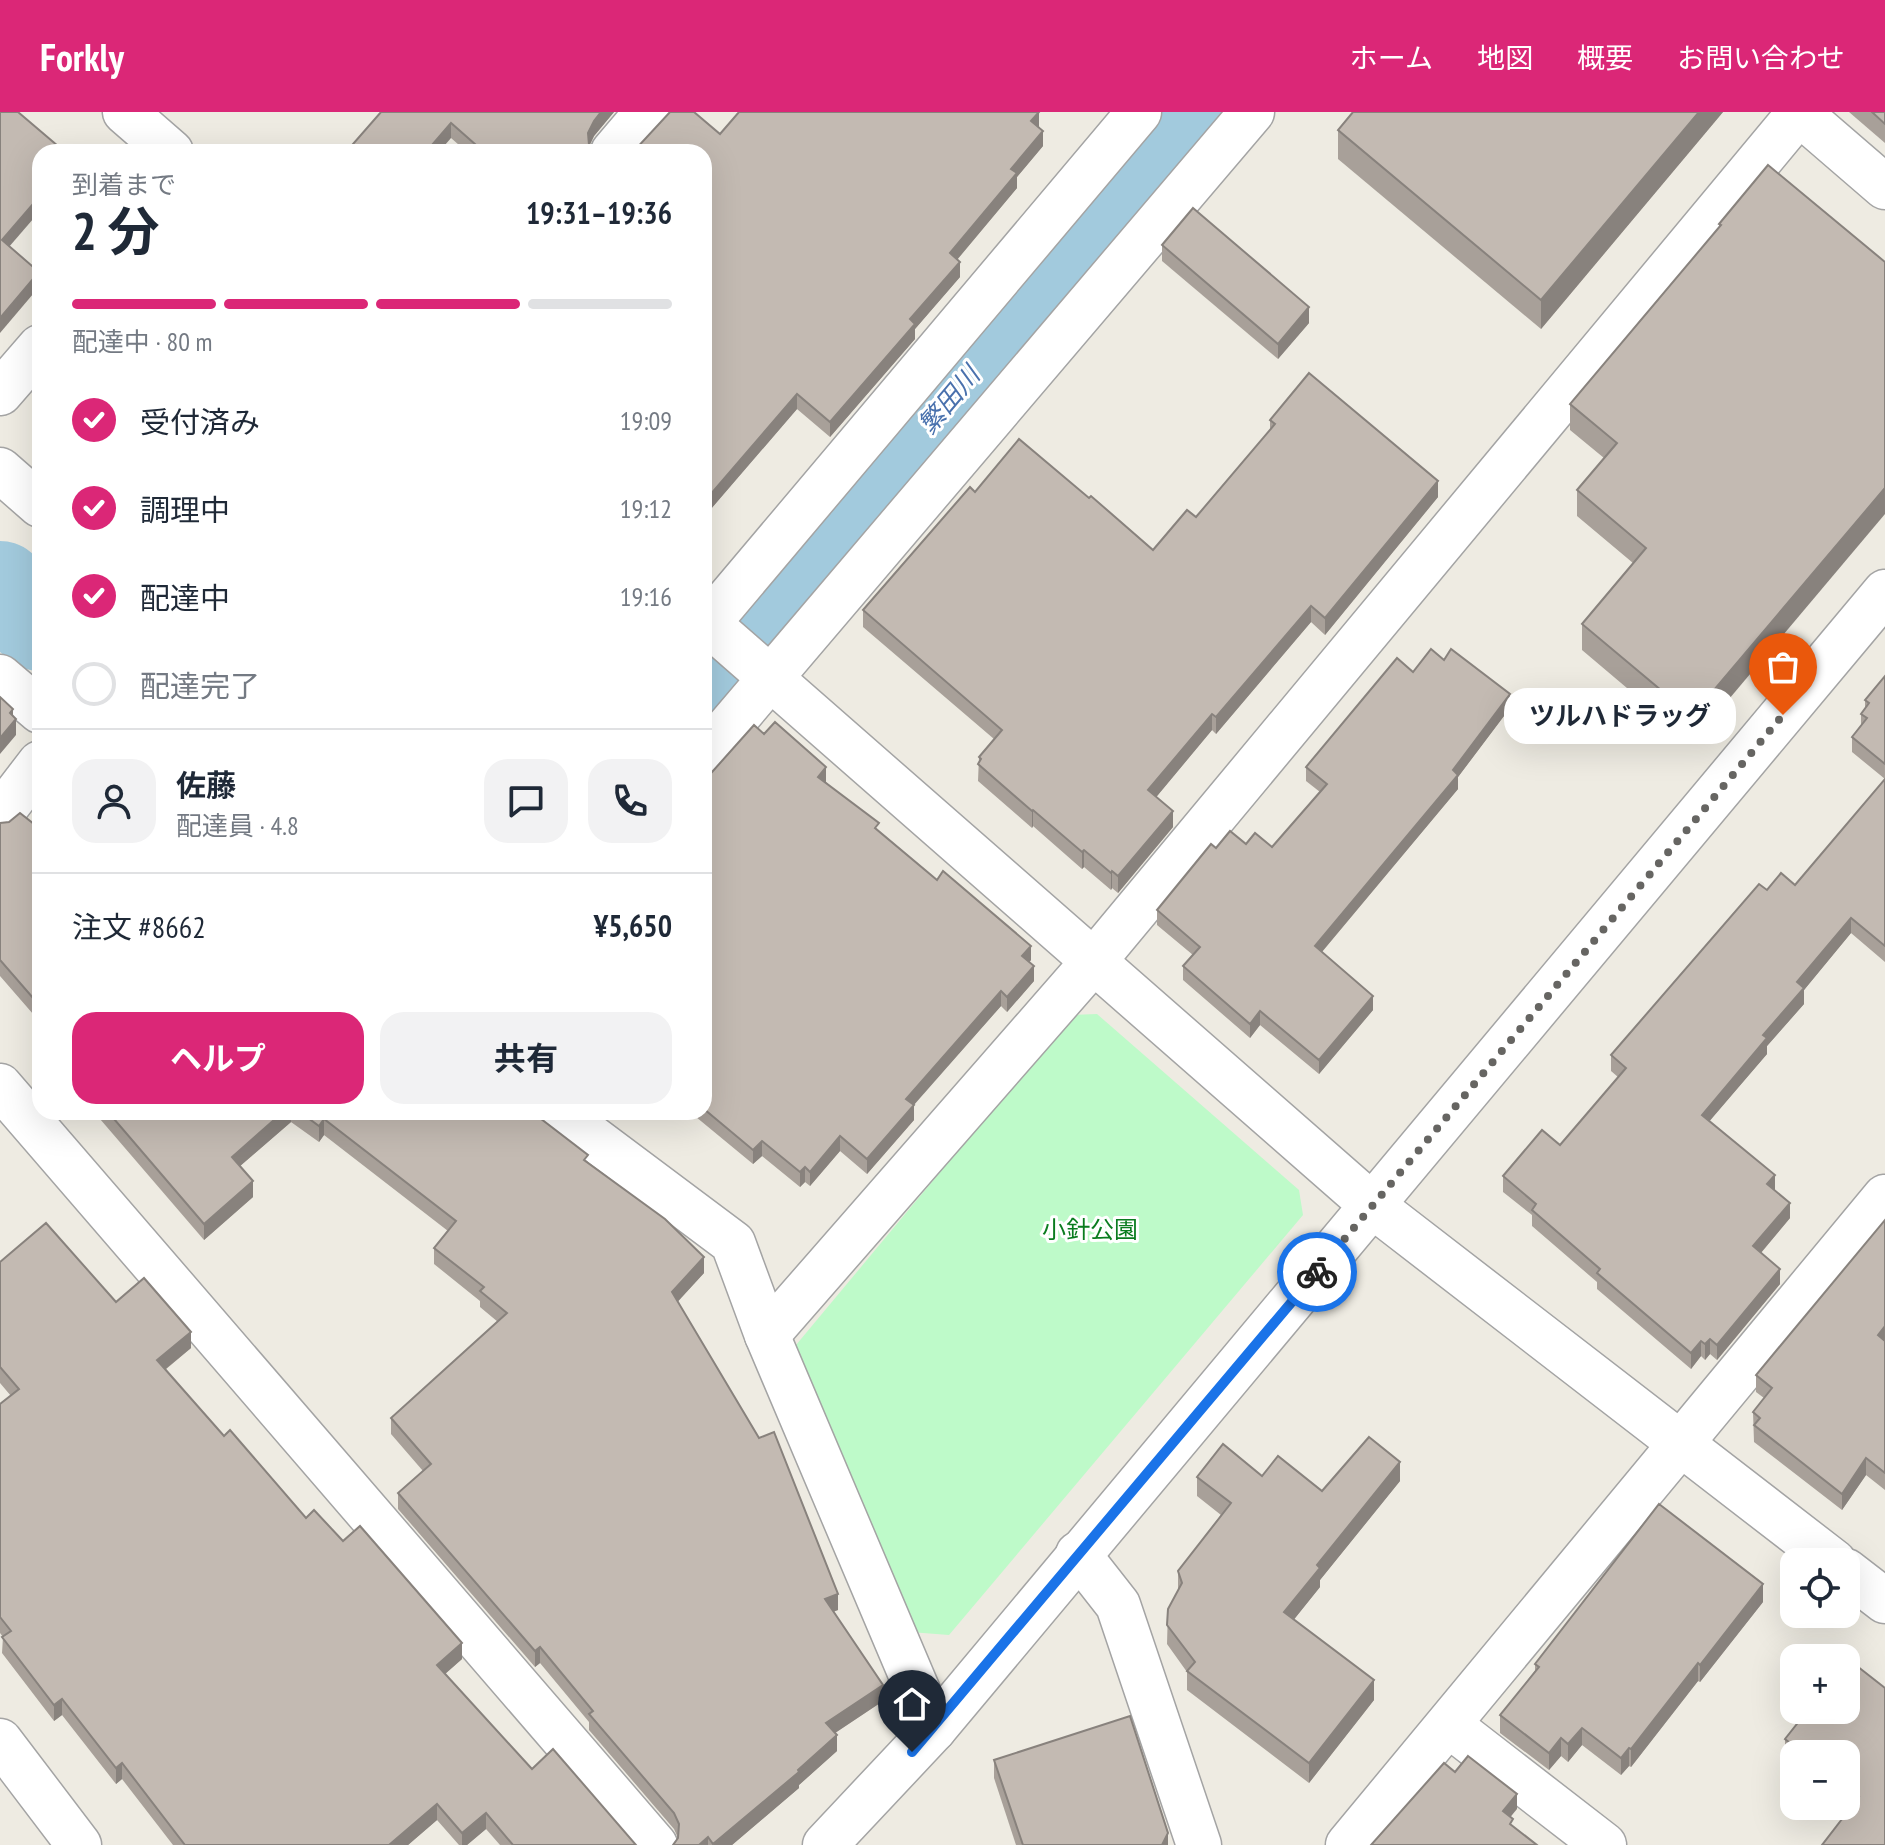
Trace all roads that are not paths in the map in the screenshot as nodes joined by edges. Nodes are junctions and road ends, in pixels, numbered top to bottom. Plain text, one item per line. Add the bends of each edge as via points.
1 (125, 112) edge
2 (647, 112) edge
3 (1139, 112) edge
4 (1252, 112) edge
5 (1799, 112) edge
6 (162, 144) edge
7 (620, 144) edge
8 (1885, 187) edge
9 (32, 356) edge
10 (0, 393) edge
11 (0, 470) edge
12 (32, 498) edge
13 (1885, 592) edge
14 (712, 616) edge
15 (712, 630) edge
16 (0, 677) edge
17 (772, 679) junction
18 (32, 704) edge
19 (712, 747) edge
20 (32, 773) edge
21 (0, 815) edge
22 (1093, 962) junction
23 (0, 1086) edge
24 (569, 1120) edge
25 (1885, 1197) edge
26 (1373, 1206) junction
27 (767, 1335) junction
28 (1681, 1442) junction
29 (1816, 1548) edge
30 (1078, 1554) junction
31 (1860, 1582) edge
32 (1885, 1601) edge
33 (1449, 1725) junction
34 (934, 1729) junction
35 (0, 1741) edge
36 (79, 1845) edge
37 (655, 1845) edge
38 (825, 1845) edge
39 (1199, 1845) edge
40 (1348, 1845) edge
41 (1604, 1845) edge

1 - 6 street
2 - 7 street
3 - 14 street
4 - 17 street
5 - 8 street
5 - 22 street
9 - 10 street
11 - 12 street
13 - 26 street
15 - 17 street
16 - 18 street
17 - 19 street
17 - 22 street
20 - 21 street
22 - 26 street
22 - 27 street
23 - 37 street
24 - 27 street via 733,1243
25 - 28 street
26 - 28 street
26 - 30 street
27 - 34 street
28 - 29 street
28 - 33 street
30 - 34 street
30 - 39 street via 1118,1605
31 - 32 street
33 - 40 street
33 - 41 street
34 - 38 street
35 - 36 street

